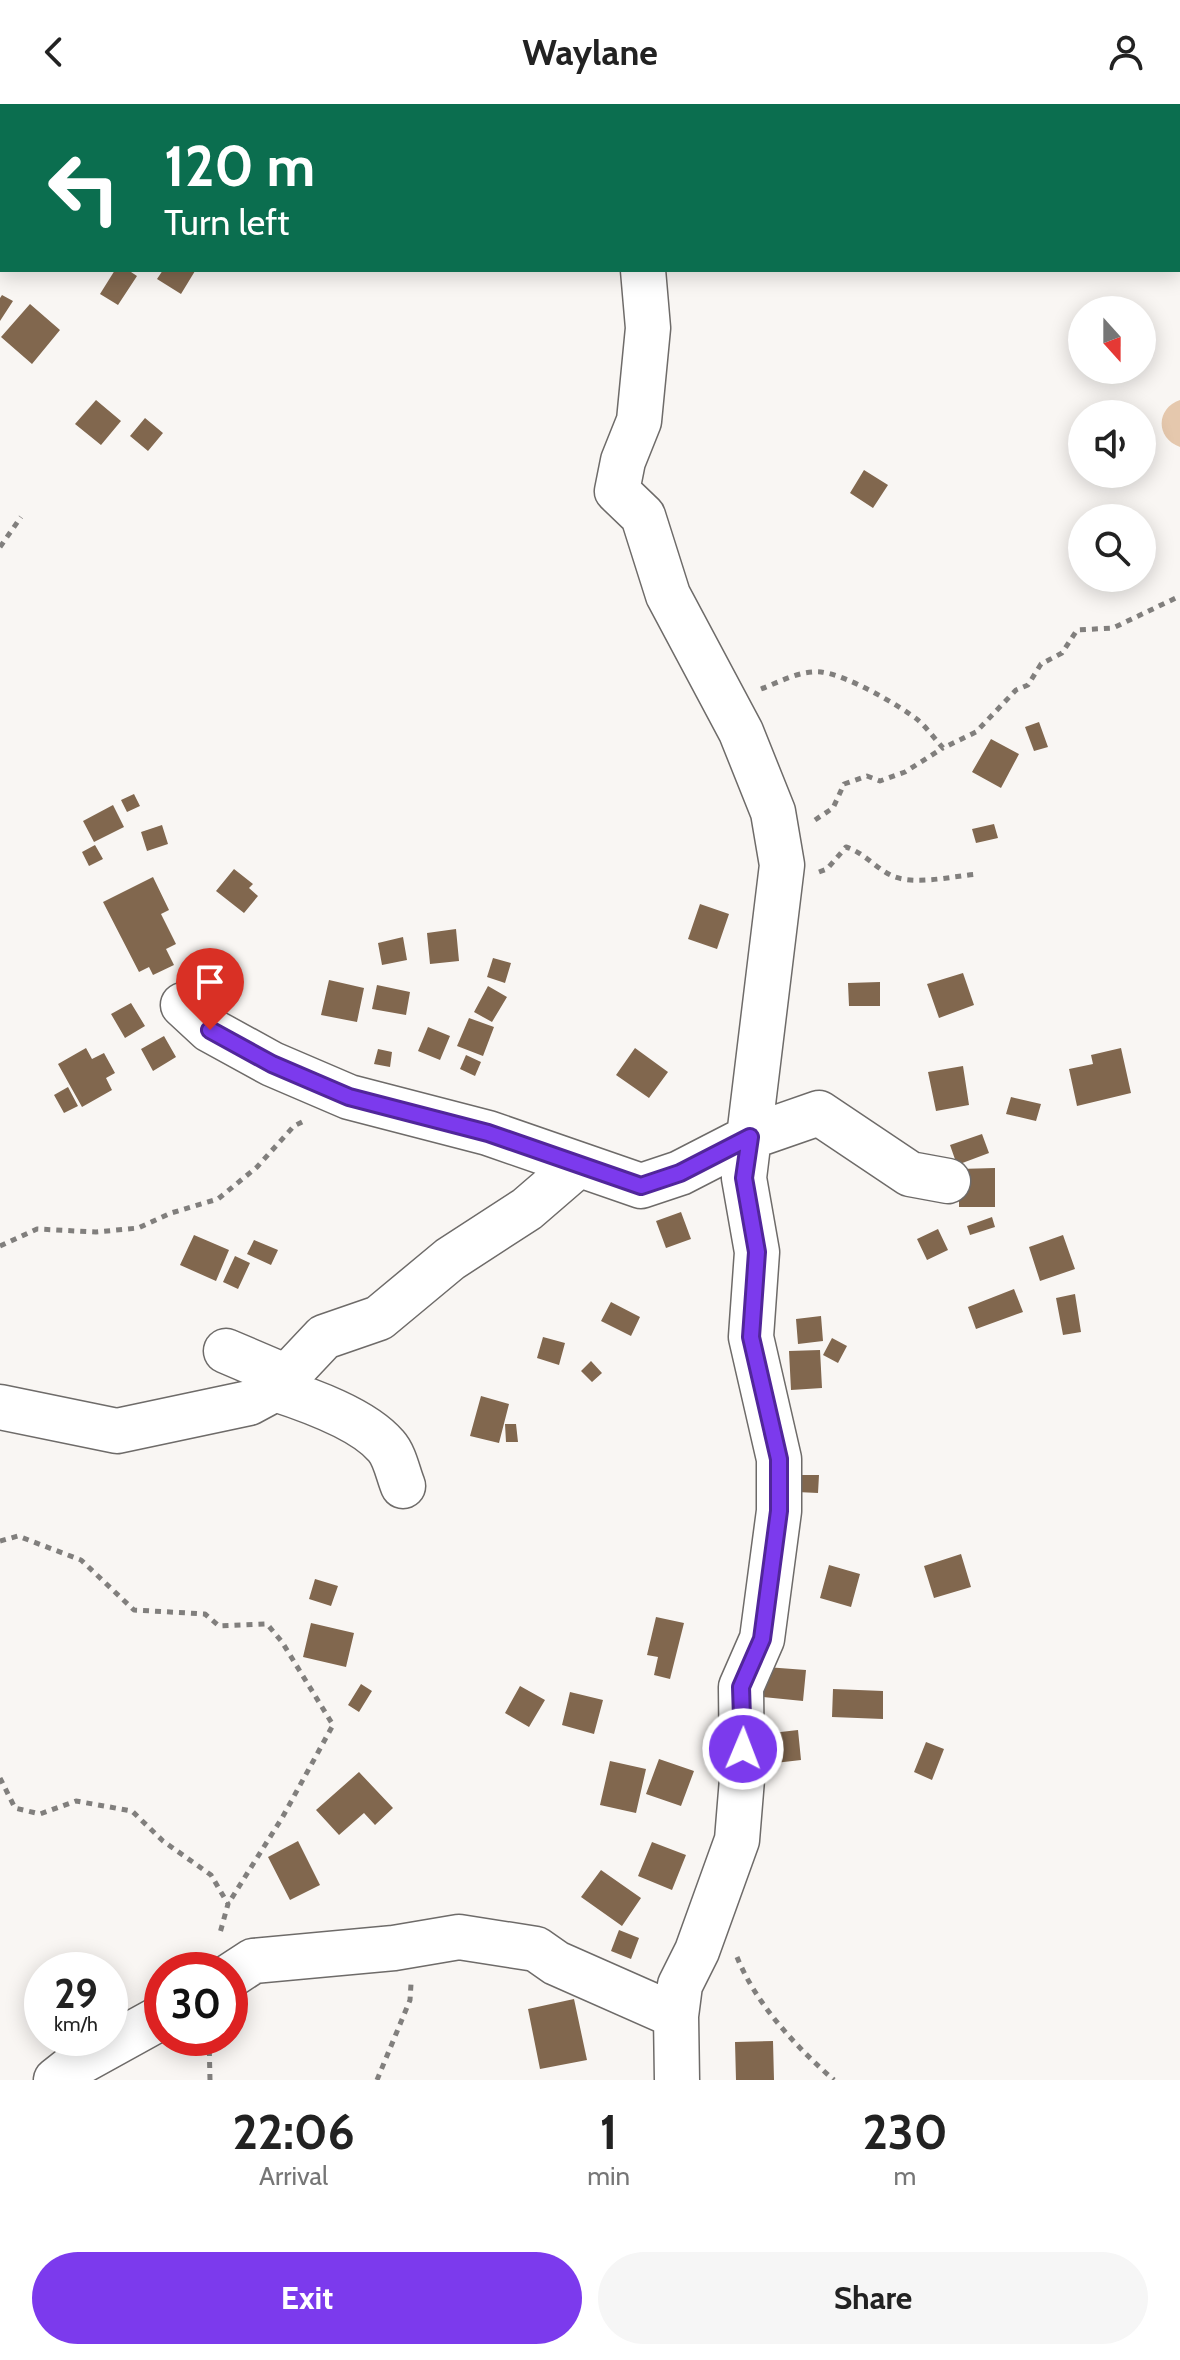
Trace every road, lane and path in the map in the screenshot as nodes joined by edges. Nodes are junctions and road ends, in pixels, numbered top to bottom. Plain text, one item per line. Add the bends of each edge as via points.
1 (643, 272) edge
2 (21, 517) dead end
3 (0, 547) edge
4 (1180, 596) edge
5 (706, 665) junction
6 (943, 748) junction
7 (978, 874) dead end
8 (781, 876) junction
9 (183, 1005) dead end
10 (357, 1099) junction
11 (750, 1137) junction
12 (578, 1165) junction
13 (948, 1181) dead end
14 (0, 1246) edge
15 (226, 1351) dead end
16 (275, 1389) junction
17 (0, 1407) edge
18 (403, 1486) dead end
19 (0, 1541) edge
20 (0, 1778) edge
21 (228, 1904) junction
22 (706, 1926) junction
23 (410, 1945) junction
24 (225, 1952) edge
25 (248, 1961) edge
26 (676, 2016) junction
27 (144, 2027) edge
28 (209, 2056) edge
29 (56, 2080) edge
30 (210, 2080) edge
31 (377, 2080) edge
32 (677, 2080) edge
33 (834, 2080) edge

1 - 5 street via 648,328 639,421 617,491 643,516 668,595
2 - 3 path
4 - 6 path via 1113,628 1077,630 1062,653 1041,664 1028,685 1016,690 976,732
5 - 6 path via 753,692 800,674 832,675 918,721
5 - 8 street via 765,788
6 - 8 path via 905,772 880,781 867,776 844,784 833,808 803,828
7 - 8 path via 894,877 846,847 827,869 798,882
8 - 11 street
9 - 10 street via 210,1030 272,1064
10 - 12 street via 488,1133
10 - 14 path via 294,1126 218,1199 138,1228 37,1229
11 - 12 street via 680,1173 641,1186
11 - 13 street via 819,1113 910,1174
11 - 22 street via 744,1178 757,1252 751,1337 779,1459 779,1511 762,1639 741,1687 737,1840
12 - 16 street via 379,1318 324,1337
15 - 16 street via 273,1371
16 - 17 street via 249,1403 117,1431
16 - 18 street via 372,1432 389,1448
19 - 21 path via 18,1536 81,1560 134,1610 205,1614 219,1626 267,1624 282,1642 333,1725
20 - 21 path via 15,1808 40,1814 76,1801 132,1811 211,1875
21 - 24 path
22 - 26 street via 680,1985
22 - 33 path via 735,1952 746,1980 789,2040
23 - 25 street
23 - 26 street via 459,1937 536,1949
23 - 31 path via 410,2000
26 - 32 street
27 - 29 street
28 - 30 path

